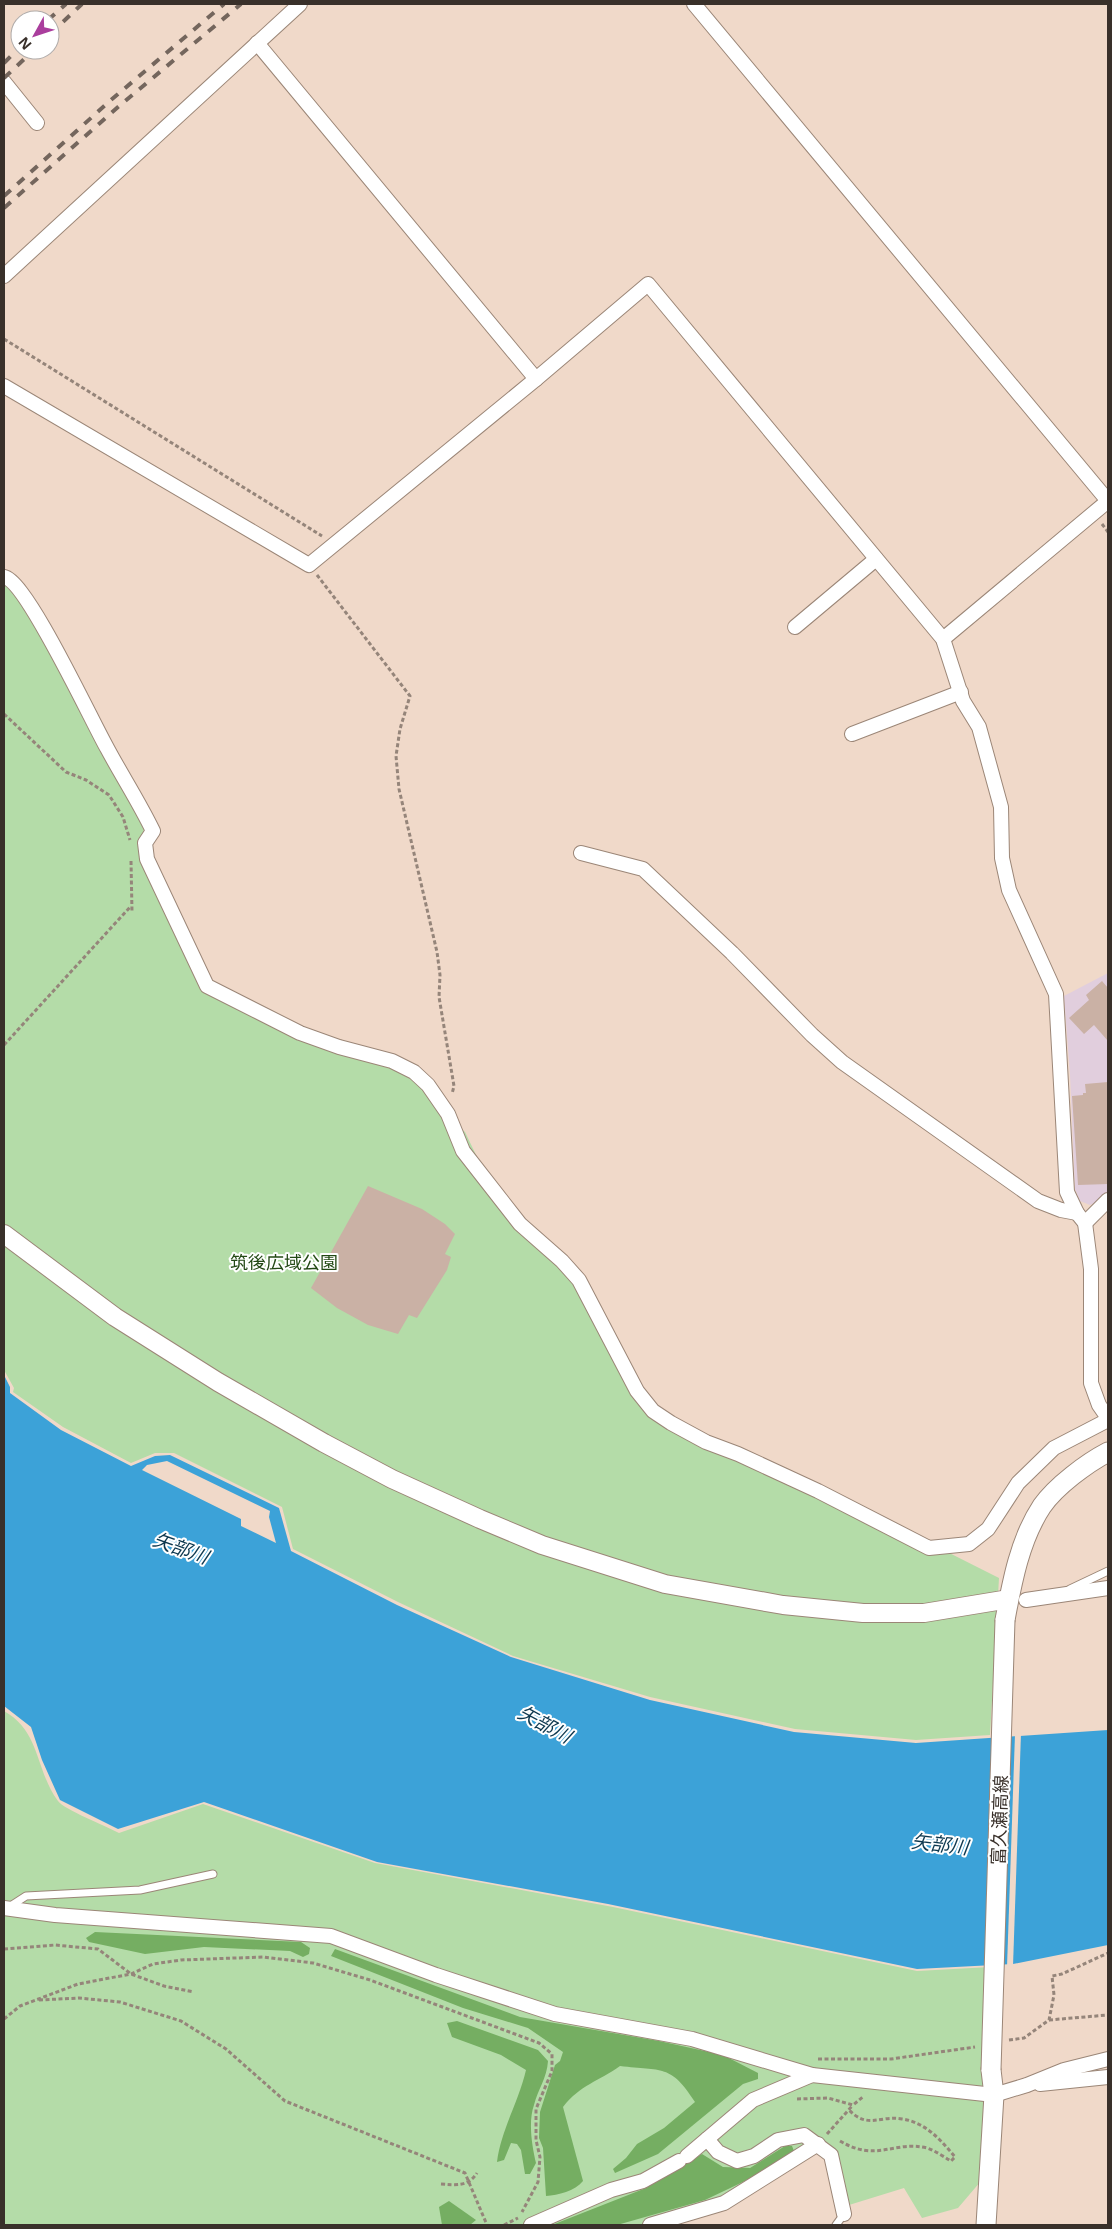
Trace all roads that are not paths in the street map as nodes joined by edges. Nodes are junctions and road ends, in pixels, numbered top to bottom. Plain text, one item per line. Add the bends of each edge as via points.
1 (300, 4) edge
2 (694, 4) edge
3 (257, 43) junction
4 (4, 82) edge
5 (37, 123) dead end
6 (4, 276) edge
7 (536, 379) junction
8 (4, 386) edge
9 (1108, 501) edge
10 (876, 559) junction
11 (4, 577) edge
12 (795, 627) dead end
13 (943, 640) junction
14 (961, 692) junction
15 (852, 734) dead end
16 (581, 853) dead end
17 (1108, 1200) edge
18 (1081, 1218) junction
19 (4, 1234) edge
20 (1108, 1419) edge
21 (1108, 1452) edge
22 (1108, 1571) edge
23 (1108, 1588) edge
24 (1053, 1596) junction
25 (1017, 1600) junction
26 (214, 1874) dead end
27 (6, 1908) edge
28 (1108, 2059) edge
29 (812, 2076) junction
30 (1108, 2076) edge
31 (1027, 2085) junction
32 (994, 2095) junction
33 (707, 2139) junction
34 (822, 2139) junction
35 (530, 2219) edge
36 (842, 2220) edge
37 (650, 2225) edge
38 (986, 2225) edge

1 - 3 street
2 - 9 street
3 - 6 street
3 - 7 street
4 - 5 street
7 - 8 street via 309,565
7 - 10 street via 648,284
9 - 13 street
10 - 12 street
10 - 13 street
11 - 20 street via 23,595 139,802 153,831 145,844 147,859 207,986 300,1033 392,1061 414,1072 428,1085 448,1114 462,1151 514,1217 579,1280 623,1367 653,1411 706,1442 818,1491 929,1548 969,1544 988,1529 1018,1483 1054,1448
13 - 14 street
14 - 15 street
14 - 18 street via 979,727 1001,807 1002,858 1009,890 1056,994 1067,1192
16 - 18 street via 643,870 842,1062 1038,1201
17 - 18 street
18 - 20 street via 1092,1269 1091,1383
19 - 25 street via 115,1317 218,1382 392,1479 542,1544 665,1584 783,1605 863,1613 924,1613
21 - 25 main road, 富久瀬高線 via 1067,1481 1042,1506 1014,1575
22 - 24 lane
23 - 24 street
24 - 25 street
25 - 32 main road, 富久瀬高線, bridge via 1005,1620 991,2070
26 - 27 lane via 140,1890 26,1896
27 - 29 street via 55,1915 331,1936 556,2014 692,2039
28 - 31 street via 1064,2070
29 - 32 street
29 - 33 street via 753,2100
30 - 31 street
31 - 32 street
32 - 38 main road, 富久瀬高線
33 - 34 street via 718,2152 737,2161 754,2156 778,2140 804,2135
33 - 35 street via 683,2159 643,2181
34 - 36 street via 831,2155
34 - 37 street via 724,2203

